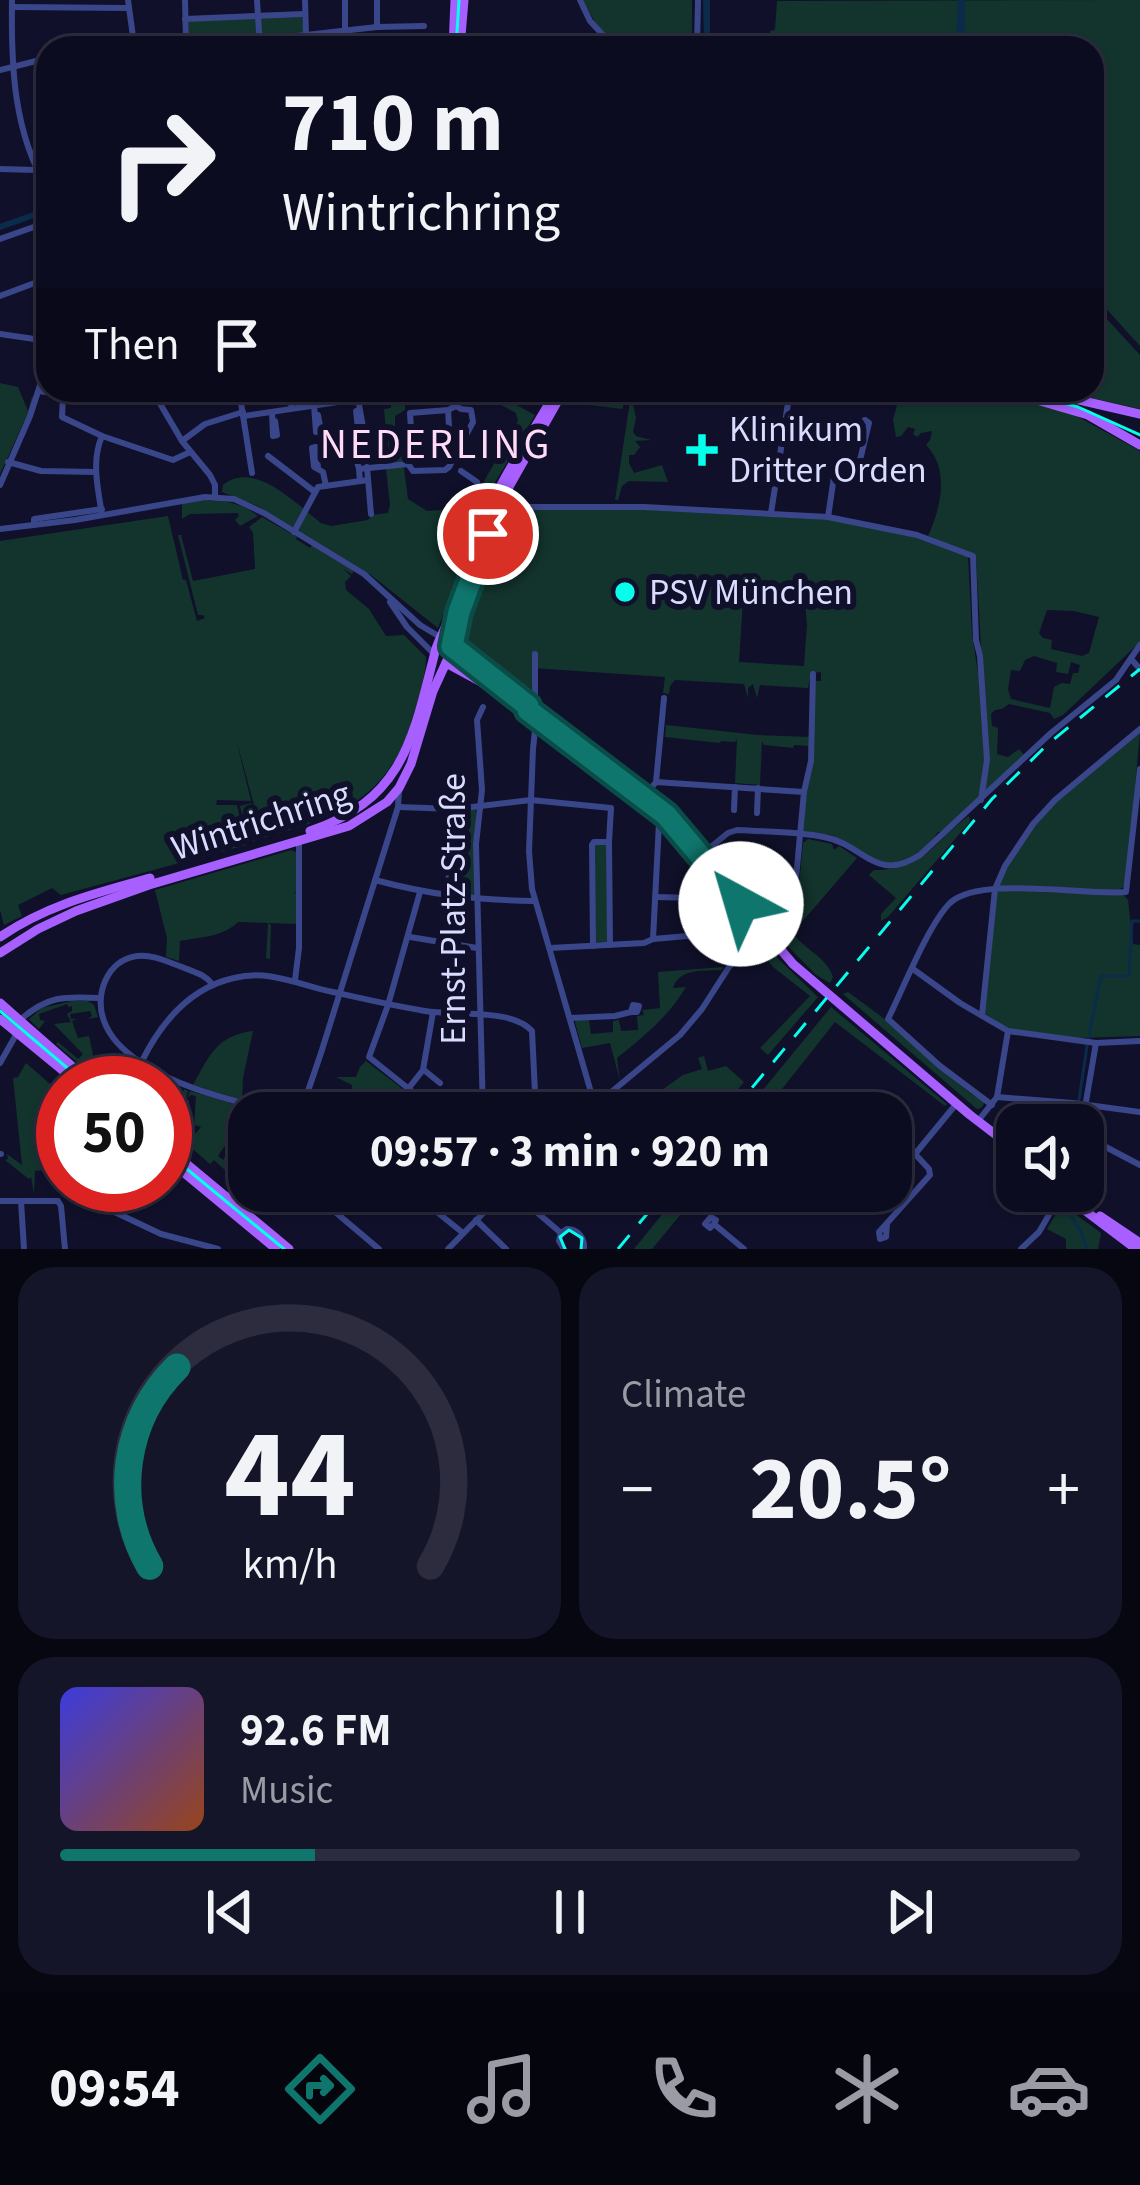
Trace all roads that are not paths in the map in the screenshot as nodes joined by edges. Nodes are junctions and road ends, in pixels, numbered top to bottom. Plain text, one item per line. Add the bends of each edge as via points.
1 (184, 0) edge
2 (257, 0) edge
3 (304, 0) edge
4 (345, 0) edge
5 (377, 0) edge
6 (459, 0) edge
7 (580, 0) edge
8 (698, 0) edge
9 (12, 4) edge
10 (129, 4) edge
11 (304, 14) junction
12 (258, 16) junction
13 (185, 19) junction
14 (0, 21) edge
15 (12, 21) junction
16 (424, 26) dead end
17 (377, 27) junction
18 (344, 30) junction
19 (306, 35) junction
20 (133, 36) edge
21 (186, 36) edge
22 (259, 36) edge
23 (300, 36) edge
24 (346, 36) edge
25 (458, 36) edge
26 (604, 36) edge
27 (697, 36) edge
28 (36, 61) edge
29 (11, 66) junction
30 (0, 70) edge
31 (0, 169) edge
32 (36, 170) joint
33 (36, 226) edge
34 (0, 239) edge
35 (36, 282) edge
36 (0, 296) edge
37 (0, 334) edge
38 (36, 338) edge
39 (36, 399) edge
40 (63, 402) edge
41 (159, 402) edge
42 (242, 402) edge
43 (291, 402) edge
44 (336, 402) edge
45 (358, 402) edge
46 (453, 402) edge
47 (553, 402) edge
48 (788, 402) edge
49 (1044, 402) edge
50 (1088, 402) edge
51 (314, 405) junction
52 (292, 408) junction
53 (452, 408) junction
54 (359, 410) dead end
55 (244, 414) junction
56 (1140, 414) edge
57 (315, 415) dead end
58 (449, 427) dead end
59 (412, 429) dead end
60 (865, 432) dead end
61 (103, 436) junction
62 (182, 441) junction
63 (1140, 445) edge
64 (190, 452) junction
65 (268, 456) dead end
66 (357, 458) dead end
67 (8, 461) junction
68 (318, 468) dead end
69 (363, 468) junction
70 (457, 468) junction
71 (96, 472) junction
72 (252, 473) dead end
73 (364, 480) junction
74 (477, 482) dead end
75 (0, 485) edge
76 (326, 486) junction
77 (315, 492) junction
78 (215, 496) junction
79 (495, 496) junction
80 (102, 512) junction
81 (370, 514) dead end
82 (771, 514) junction
83 (828, 517) junction
84 (0, 529) edge
85 (294, 532) junction
86 (376, 585) junction
87 (440, 638) junction
88 (1140, 645) edge
89 (452, 646) junction
90 (434, 654) junction
91 (535, 654) dead end
92 (1131, 659) junction
93 (446, 664) junction
94 (1140, 670) edge
95 (812, 674) dead end
96 (664, 698) dead end
97 (483, 707) dead end
98 (529, 711) junction
99 (542, 720) junction
100 (1140, 729) edge
101 (1140, 769) edge
102 (656, 782) junction
103 (735, 787) junction
104 (399, 788) junction
105 (758, 788) junction
106 (804, 792) junction
107 (644, 797) junction
108 (531, 800) junction
109 (981, 800) junction
110 (480, 806) junction
111 (398, 807) junction
112 (455, 809) junction
113 (734, 810) dead end
114 (377, 811) junction
115 (757, 813) dead end
116 (666, 815) junction
117 (393, 825) junction
118 (799, 835) junction
119 (298, 841) junction
120 (609, 842) junction
121 (701, 855) junction
122 (375, 880) junction
123 (995, 890) junction
124 (420, 892) junction
125 (447, 897) junction
126 (655, 898) junction
127 (478, 901) junction
128 (534, 901) junction
129 (26, 920) junction
130 (39, 928) junction
131 (765, 932) junction
132 (27, 934) junction
133 (0, 937) edge
134 (409, 937) junction
135 (653, 939) junction
136 (610, 945) junction
137 (593, 946) junction
138 (477, 948) junction
139 (548, 948) junction
140 (0, 953) edge
141 (914, 969) junction
142 (296, 980) junction
143 (213, 985) junction
144 (339, 993) junction
145 (99, 998) junction
146 (0, 1003) edge
147 (388, 1003) junction
148 (433, 1012) junction
149 (631, 1012) dead end
150 (479, 1015) junction
151 (982, 1015) junction
152 (569, 1018) junction
153 (0, 1019) edge
154 (18, 1027) junction
155 (1008, 1031) junction
156 (1140, 1042) edge
157 (1096, 1043) junction
158 (49, 1056) edge
159 (56, 1056) edge
160 (132, 1056) edge
161 (145, 1056) edge
162 (0, 1063) edge
163 (423, 1070) junction
164 (440, 1082) dead end
165 (192, 1087) edge
166 (408, 1089) junction
167 (614, 1090) joint
168 (307, 1092) edge
169 (412, 1092) edge
170 (482, 1092) edge
171 (535, 1092) edge
172 (591, 1092) edge
173 (612, 1092) edge
174 (228, 1099) edge
175 (994, 1101) junction
176 (957, 1103) junction
177 (1085, 1104) joint
178 (1104, 1107) edge
179 (1140, 1112) edge
180 (978, 1121) junction
181 (996, 1136) edge
182 (1104, 1146) edge
183 (1140, 1165) edge
184 (192, 1171) edge
185 (192, 1177) edge
186 (228, 1196) edge
187 (0, 1201) edge
188 (21, 1201) junction
189 (224, 1201) junction
190 (115, 1212) edge
191 (334, 1212) edge
192 (436, 1212) edge
193 (485, 1212) edge
194 (534, 1212) edge
195 (1051, 1212) edge
196 (1091, 1212) edge
197 (476, 1220) junction
198 (714, 1224) dead end
199 (887, 1224) dead end
200 (561, 1233) junction
201 (463, 1234) junction
202 (267, 1246) edge
203 (1138, 1246) edge
204 (584, 1248) edge
205 (24, 1249) edge
206 (65, 1249) edge
207 (218, 1249) edge
208 (289, 1249) edge
209 (379, 1249) edge
210 (448, 1249) edge
211 (506, 1249) edge
212 (564, 1249) edge
213 (744, 1249) edge
214 (1021, 1249) edge

1 - 13 street
2 - 12 street
3 - 11 street
4 - 18 street
5 - 17 street
6 - 25 main road
7 - 26 street
8 - 27 street
9 - 10 street
9 - 15 street
10 - 20 street
11 - 12 street
11 - 19 street
12 - 13 street
12 - 22 street
13 - 21 street
14 - 15 street
15 - 29 street
16 - 17 street
17 - 18 street
18 - 19 street
18 - 24 street
19 - 23 street
28 - 29 street
29 - 30 street
29 - 32 street
31 - 32 street
33 - 34 street
35 - 36 street
37 - 38 street
39 - 67 street
40 - 61 street via 62,417
41 - 62 street
42 - 55 street
43 - 52 street
44 - 51 street
45 - 54 street
46 - 53 street
47 - 79 main road, Wintrichring
48 - 82 street
49 - 63 main road via 1088,415
50 - 56 main road
51 - 52 street
51 - 57 street
52 - 55 street via 272,417
53 - 58 street
53 - 59 street via 410,412
53 - 70 street via 471,410 473,422
55 - 62 street via 206,424
55 - 72 street
60 - 83 street via 860,460 835,470
61 - 64 street via 173,460
61 - 71 street
62 - 64 street
64 - 78 street via 210,475
65 - 77 street
66 - 69 street
67 - 71 street
67 - 75 street
68 - 76 street
69 - 70 street
69 - 73 street
70 - 74 street
71 - 80 street
73 - 76 street
73 - 81 street
76 - 77 street
77 - 85 street
78 - 80 street
78 - 85 street
79 - 82 street via 512,507
79 - 87 main road, Wintrichring
79 - 89 main road, Wintrichring
80 - 84 street
82 - 83 street
83 - 109 street via 927,538 974,559 987,760
85 - 86 street
86 - 87 street
86 - 90 street
87 - 89 main road
87 - 90 main road, Wintrichring
88 - 92 street
89 - 93 main road, Wintrichring
89 - 98 main road
90 - 93 main road
90 - 129 main road, Wintrichring via 409,745 364,805 314,830
91 - 98 street
92 - 94 street
92 - 109 street
93 - 98 main road
93 - 104 main road, Wintrichring
95 - 106 street
96 - 102 street
97 - 110 street, Ernst-Platz-Straße
98 - 99 main road
99 - 107 main road
99 - 108 street
100 - 123 street via 1033,824
101 - 123 street via 1126,892
102 - 103 street
102 - 107 street
103 - 105 street
103 - 113 street
104 - 111 street
104 - 114 main road, Wintrichring
105 - 106 street
105 - 115 street
106 - 118 street
107 - 116 main road
108 - 110 street
108 - 120 street via 611,808
108 - 128 street
109 - 118 street via 898,866 874,863 832,839
110 - 112 street
110 - 127 street, Ernst-Platz-Straße
111 - 112 street
111 - 117 street
112 - 125 street
114 - 117 street via 390,813
114 - 119 main road, Wintrichring
116 - 121 main road
116 - 126 street
117 - 122 street
118 - 121 street via 734,830
118 - 131 street via 793,897
119 - 130 main road, Wintrichring via 115,896
119 - 142 street
120 - 136 street
120 - 137 street via 592,845
121 - 131 main road
122 - 124 street
122 - 144 street
123 - 141 street via 950,904
123 - 151 street
124 - 125 street
124 - 134 street
125 - 127 street
126 - 135 street
126 - 135 street via 698,898 722,933
127 - 128 street
127 - 138 street, Ernst-Platz-Straße
128 - 139 street
129 - 130 main road
129 - 132 main road
129 - 133 main road, Wintrichring
130 - 132 main road, Wintrichring
131 - 167 street via 680,1035
131 - 176 main road
132 - 140 main road, Wintrichring
134 - 138 street
134 - 147 street
135 - 136 street
136 - 137 street
137 - 139 street
138 - 150 street, Ernst-Platz-Straße
139 - 152 street
141 - 151 street
141 - 175 street via 888,1019
142 - 143 street via 262,975
142 - 144 street
143 - 145 street via 204,975 138,956 115,967
143 - 161 street via 164,1022
144 - 147 street
144 - 168 street
145 - 154 street via 50,1000
145 - 160 street via 108,1030
146 - 154 main road
147 - 148 street
147 - 166 street via 369,1057
148 - 150 street
148 - 163 street
149 - 152 street
150 - 170 street, Ernst-Platz-Straße
150 - 171 street via 530,1028
151 - 155 street
152 - 172 street
153 - 154 main road
154 - 158 main road
154 - 159 main road
154 - 162 street
155 - 157 street
155 - 175 street
156 - 157 street
157 - 177 street
163 - 164 street
163 - 166 street
165 - 174 street
166 - 169 street
167 - 173 street
175 - 177 street
175 - 180 street
176 - 180 main road
176 - 199 street via 915,1153 930,1175
178 - 179 street
180 - 181 main road
182 - 183 street
184 - 189 main road
185 - 189 main road
186 - 189 street
187 - 188 street
188 - 205 street
188 - 206 street via 58,1202
189 - 202 main road
189 - 208 main road
190 - 207 street
191 - 209 street
192 - 201 street
193 - 197 street
194 - 200 street
195 - 214 street
196 - 203 main road
197 - 201 street
197 - 211 street
198 - 213 street
200 - 204 street via 576,1231
200 - 212 street
201 - 210 street

